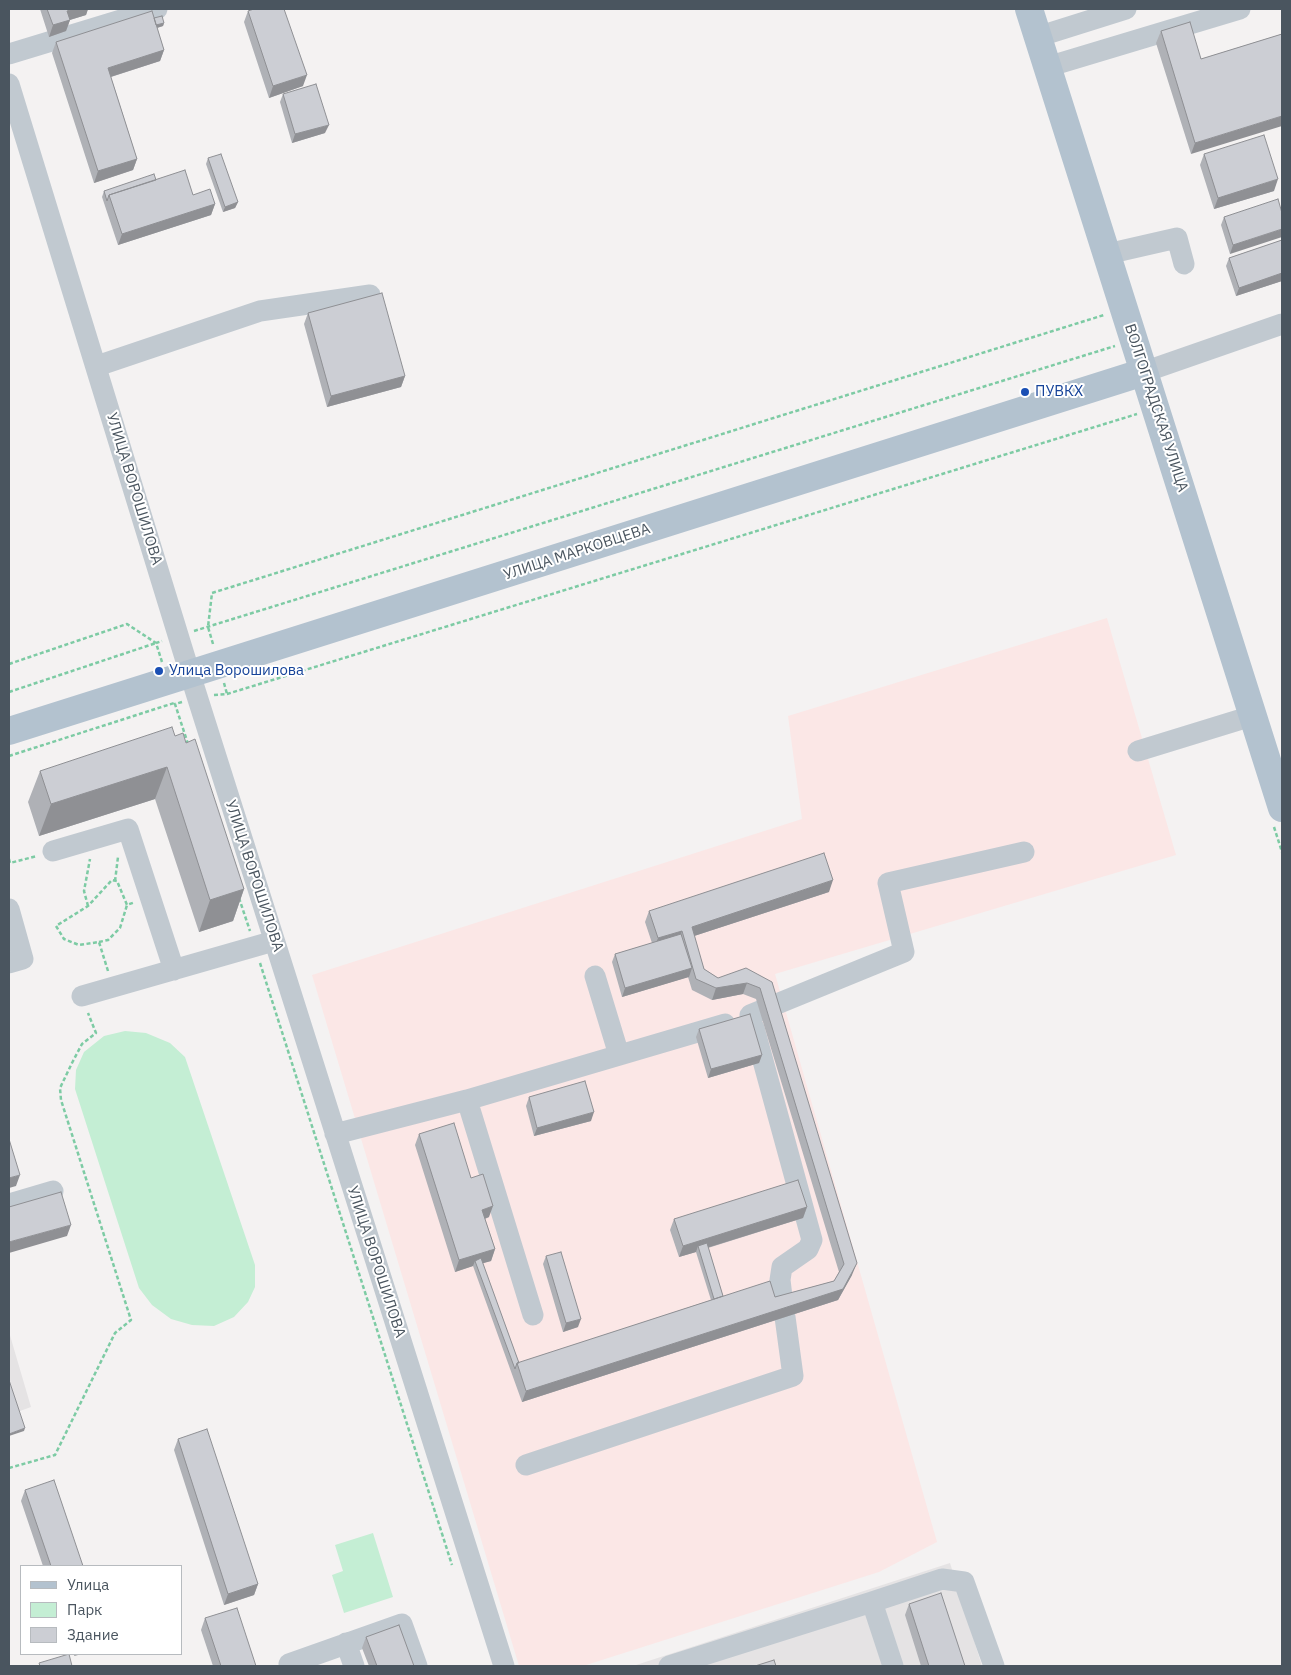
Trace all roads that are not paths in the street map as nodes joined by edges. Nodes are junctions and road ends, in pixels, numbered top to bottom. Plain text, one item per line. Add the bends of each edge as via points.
1 (157, 9) edge
2 (1028, 9) edge
3 (1126, 9) edge
4 (1240, 9) edge
5 (100, 17) edge
6 (1038, 37) junction
7 (9, 54) edge
8 (1047, 67) junction
9 (9, 84) edge
10 (1107, 254) junction
11 (1184, 264) dead end
12 (370, 294) edge
13 (1282, 324) edge
14 (97, 366) junction
15 (1144, 372) junction
16 (179, 677) junction
17 (1254, 715) junction
18 (9, 731) edge
19 (1138, 751) dead end
20 (1282, 808) edge
21 (53, 852) road end
22 (1024, 852) dead end
23 (9, 909) edge
24 (274, 941) junction
25 (9, 963) edge
26 (174, 970) junction
27 (595, 976) dead end
28 (82, 996) road end
29 (750, 1015) junction
30 (619, 1055) junction
31 (467, 1100) junction
32 (336, 1134) junction
33 (53, 1191) dead end
34 (9, 1204) edge
35 (532, 1315) dead end
36 (526, 1465) dead end
37 (872, 1602) junction
38 (346, 1643) junction
39 (290, 1666) edge
40 (354, 1666) edge
41 (417, 1666) edge
42 (504, 1666) edge
43 (669, 1666) edge
44 (893, 1666) edge
45 (994, 1666) edge

1 - 5 street
2 - 6 main road, ВОЛГОГРАДСКАЯ УЛИЦА
3 - 6 street
4 - 8 street
5 - 7 street
6 - 8 main road, ВОЛГОГРАДСКАЯ УЛИЦА
8 - 10 main road, ВОЛГОГРАДСКАЯ УЛИЦА
9 - 14 street, УЛИЦА ВОРОШИЛОВА
10 - 11 street via 1177,238
10 - 15 main road, ВОЛГОГРАДСКАЯ УЛИЦА
12 - 14 street via 260,311
13 - 15 street
14 - 16 street, УЛИЦА ВОРОШИЛОВА via 179,635
15 - 16 main road, УЛИЦА МАРКОВЦЕВА
15 - 17 main road, ВОЛГОГРАДСКАЯ УЛИЦА
16 - 18 main road, УЛИЦА МАРКОВЦЕВА
16 - 24 street, УЛИЦА ВОРОШИЛОВА
17 - 19 street
17 - 20 main road, ВОЛГОГРАДСКАЯ УЛИЦА
21 - 26 street via 128,828
22 - 29 street via 888,884 904,952
23 - 25 street via 23,959
24 - 26 street
24 - 32 street, УЛИЦА ВОРОШИЛОВА
26 - 28 street
27 - 30 street
29 - 30 street
29 - 36 street via 812,1240 808,1249 782,1267 780,1280 793,1376
30 - 31 street
31 - 32 street
31 - 35 street
32 - 42 street, УЛИЦА ВОРОШИЛОВА
33 - 34 street
37 - 43 street
37 - 44 street
37 - 45 street via 942,1579 964,1582
38 - 39 street via 288,1664
38 - 40 street
38 - 41 street via 402,1624

